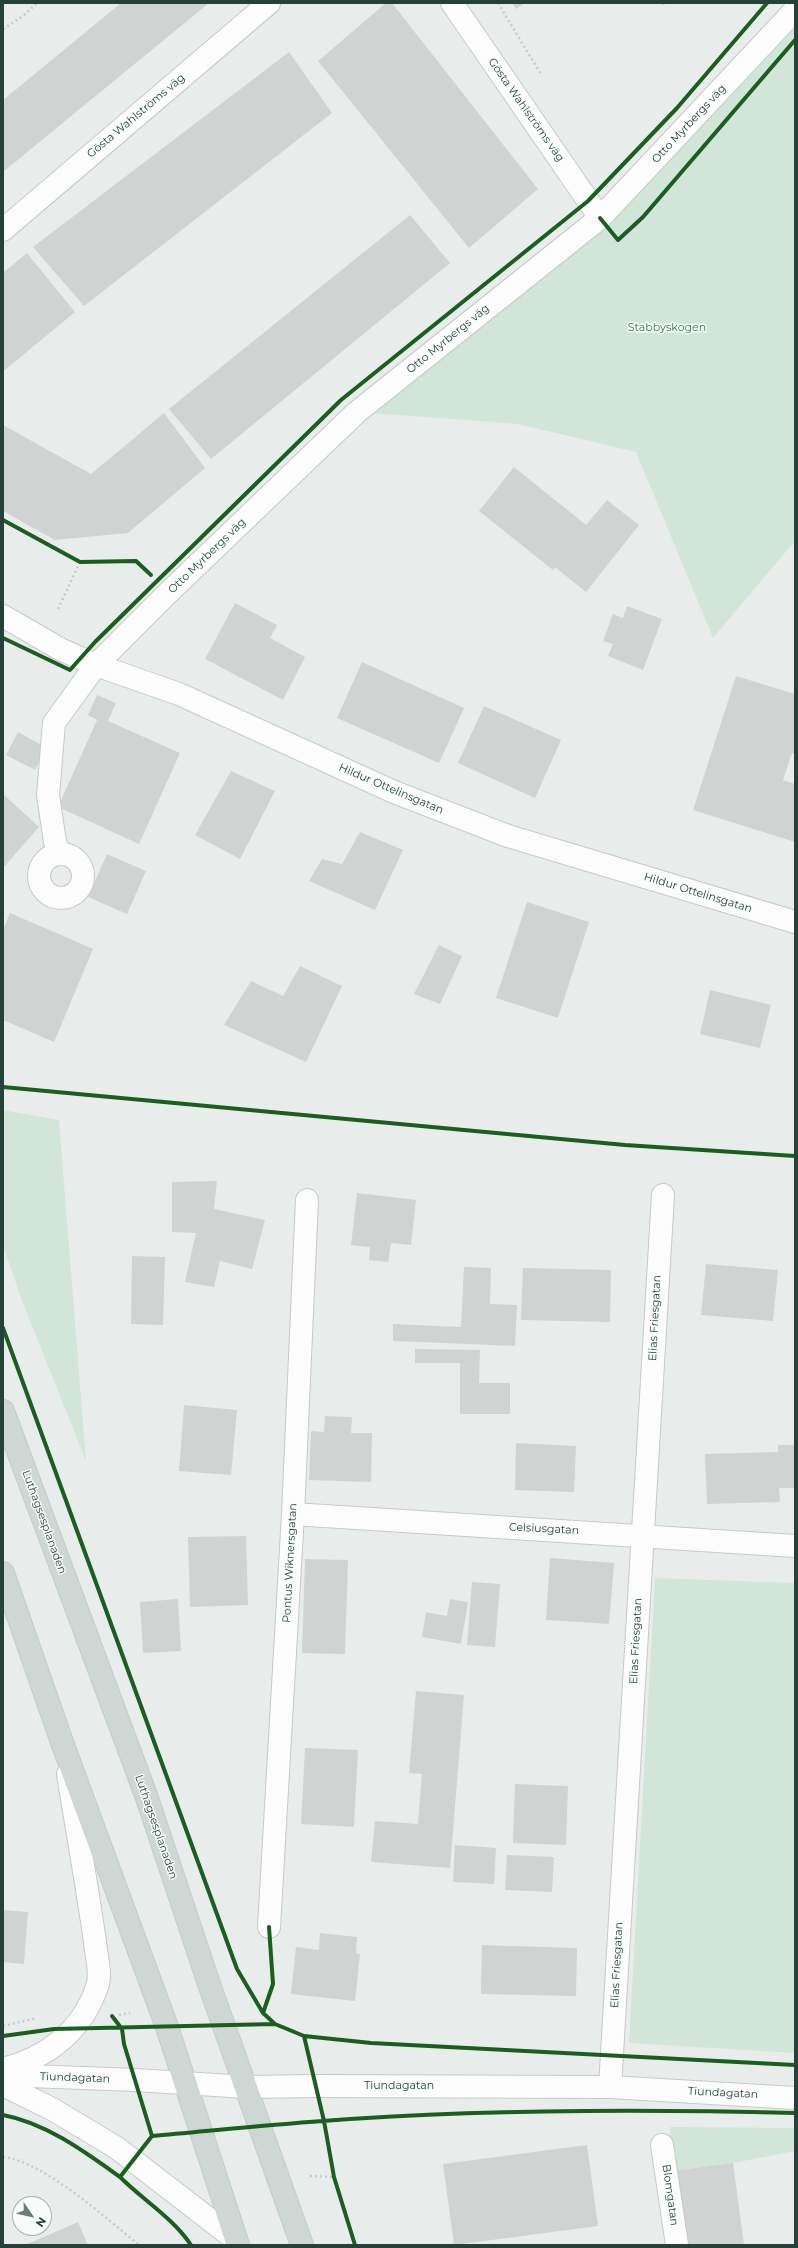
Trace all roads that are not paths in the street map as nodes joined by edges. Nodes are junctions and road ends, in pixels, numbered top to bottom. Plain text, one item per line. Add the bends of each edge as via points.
1 (269, 3) edge
2 (452, 3) edge
3 (795, 10) edge
4 (600, 218) junction
5 (3, 230) edge
6 (3, 616) edge
7 (96, 665) junction
8 (59, 853) dead end
9 (795, 922) edge
10 (663, 1195) dead end
11 (306, 1200) dead end
12 (3, 1411) edge
13 (293, 1514) junction
14 (642, 1535) junction
15 (795, 1546) edge
16 (3, 1573) edge
17 (63, 1745) junction
18 (269, 1927) dead end
19 (3, 2069) edge
20 (3, 2075) edge
21 (186, 2083) junction
22 (3, 2085) edge
23 (247, 2087) junction
24 (610, 2088) junction
25 (795, 2098) edge
26 (662, 2146) dead end
27 (237, 2242) edge
28 (302, 2245) edge
29 (677, 2245) edge

1 - 5 street, Gösta Wahlströms väg
2 - 4 street, Gösta Wahlströms väg
3 - 4 street, Otto Myrbergs väg
4 - 7 street, Otto Myrbergs väg via 357,412
6 - 7 street, Hildur Ottelinsgatan via 60,649
7 - 8 street, Otto Myrbergs väg via 54,724 48,795
7 - 9 street, Hildur Ottelinsgatan via 178,694 394,792 508,836
10 - 14 street, Elias Friesgatan
11 - 13 street, Pontus Wiknersgatan
12 - 23 main road, Luthagsesplanaden via 147,1798 209,1984
13 - 14 street, Celsiusgatan
13 - 18 street, Pontus Wiknersgatan
14 - 15 street, Celsiusgatan
14 - 24 street, Elias Friesgatan
16 - 17 main road
17 - 19 street via 92,1924 98,1986 72,2029 56,2046 39,2057
17 - 21 main road
20 - 21 street, Tiundagatan
21 - 23 street, Tiundagatan
21 - 27 main road
22 - 27 street via 117,2148
23 - 24 street, Tiundagatan
23 - 28 main road, Luthagsesplanaden
24 - 25 street, Tiundagatan
26 - 29 street, Blomgatan

